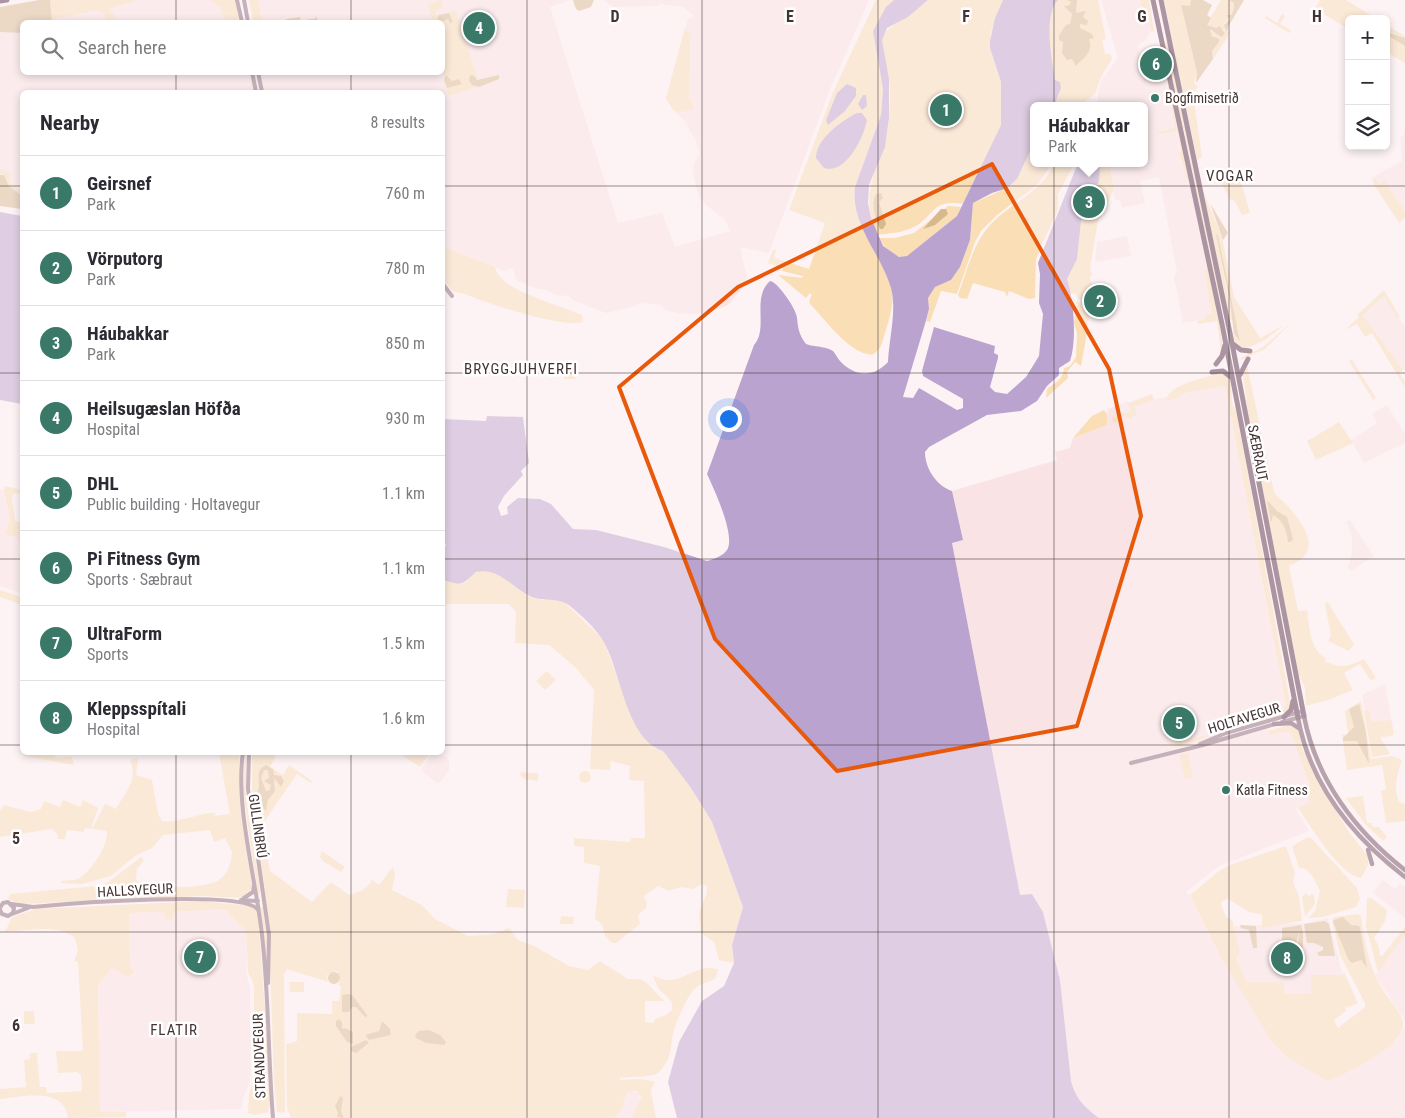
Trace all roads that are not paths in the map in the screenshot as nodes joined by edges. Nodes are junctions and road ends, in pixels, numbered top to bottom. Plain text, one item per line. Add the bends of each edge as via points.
1 (237, 0) edge
2 (244, 0) edge
3 (1153, 0) edge
4 (1160, 0) edge
5 (242, 20) edge
6 (248, 20) edge
7 (253, 75) edge
8 (259, 75) edge
9 (256, 90) edge
10 (262, 90) edge
11 (445, 287) edge
12 (452, 296) dead end
13 (1225, 340) junction
14 (1231, 342) junction
15 (1250, 350) dead end
16 (1248, 358) dead end
17 (1216, 364) dead end
18 (1212, 372) dead end
19 (1233, 380) junction
20 (1239, 383) junction
21 (1293, 693) junction
22 (1300, 714) junction
23 (1284, 717) junction
24 (1274, 724) junction
25 (1301, 730) junction
26 (1193, 747) junction
27 (243, 755) edge
28 (249, 755) edge
29 (1131, 763) dead end
30 (1350, 827) junction
31 (1372, 864) dead end
32 (1405, 870) edge
33 (1405, 877) edge
34 (254, 880) junction
35 (263, 894) junction
36 (243, 900) junction
37 (258, 901) junction
38 (12, 904) junction
39 (33, 907) junction
40 (0, 908) edge
41 (266, 912) junction
42 (260, 913) junction
43 (11, 914) junction
44 (267, 992) junction
45 (273, 1118) edge

1 - 5 main road
2 - 6 main road
3 - 13 highway, SÆBRAUT
4 - 14 highway, SÆBRAUT
7 - 9 main road
8 - 10 main road
11 - 12 main road
13 - 17 highway via 1224,353
13 - 19 highway, SÆBRAUT
14 - 15 highway via 1238,349
14 - 20 highway, SÆBRAUT
16 - 20 highway via 1241,368
18 - 19 highway via 1223,371
19 - 21 highway, SÆBRAUT
20 - 22 highway, SÆBRAUT
21 - 22 highway, SÆBRAUT
21 - 23 highway via 1293,707
22 - 23 main road, HOLTAVEGUR
22 - 24 main road, HOLTAVEGUR
22 - 25 main road, SÆBRAUT
22 - 32 main road, SÆBRAUT via 1319,763 1340,802 1365,834
23 - 26 main road, HOLTAVEGUR via 1226,733
24 - 25 main road via 1294,723
24 - 26 main road, HOLTAVEGUR
25 - 30 main road, SÆBRAUT via 1322,784
26 - 29 main road, HOLTAVEGUR
27 - 34 main road, GULLINBRÚ via 242,796
28 - 35 main road, GULLINBRÚ via 248,789
30 - 31 main road via 1370,852
30 - 33 main road, SÆBRAUT via 1381,859
34 - 36 main road via 252,892
34 - 37 main road, GULLINBRÚ
35 - 37 main road
35 - 41 main road, STRANDVEGUR
36 - 37 main road, HALLSVEGUR
36 - 39 main road, HALLSVEGUR via 167,899
36 - 42 main road via 256,906
37 - 41 main road
37 - 42 main road, STRANDVEGUR
38 - 39 main road, HALLSVEGUR
38 - 40 main road via 8,902
38 - 43 main road via 14,910
39 - 43 main road, HALLSVEGUR
40 - 43 main road via 6,916
41 - 44 main road, STRANDVEGUR via 269,946
42 - 44 main road, STRANDVEGUR
44 - 45 main road, STRANDVEGUR

